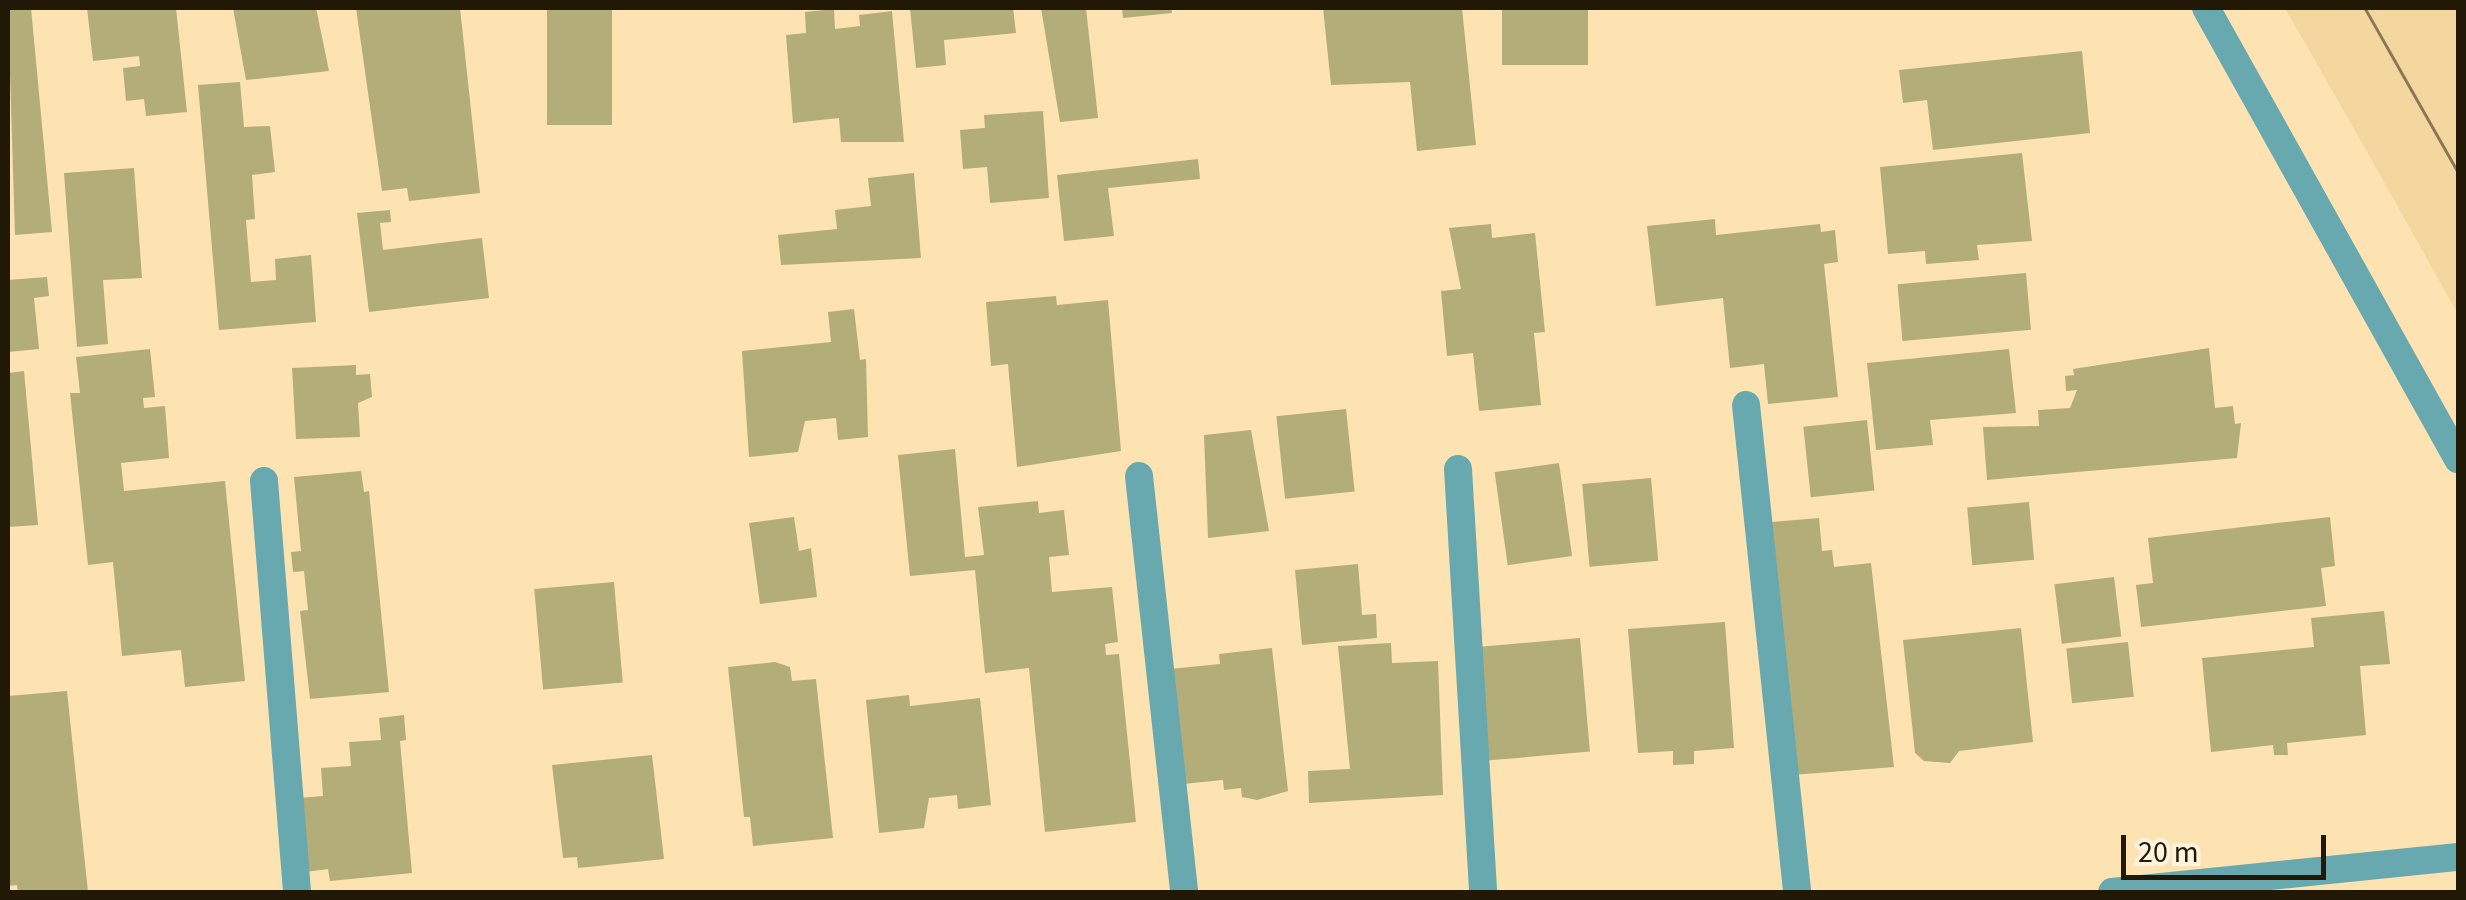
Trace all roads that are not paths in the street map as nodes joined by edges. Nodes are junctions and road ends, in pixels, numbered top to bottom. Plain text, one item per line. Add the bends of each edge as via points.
1 (2206, 8) edge
2 (1746, 405) dead end
3 (2458, 459) edge
4 (1458, 469) dead end
5 (1139, 476) dead end
6 (264, 480) dead end
7 (2458, 856) edge
8 (297, 892) edge
9 (1184, 892) edge
10 (1483, 892) edge
11 (1797, 892) edge
12 (2112, 892) edge

1 - 3 street
2 - 11 street
4 - 10 street
5 - 9 street
6 - 8 street
7 - 12 street

